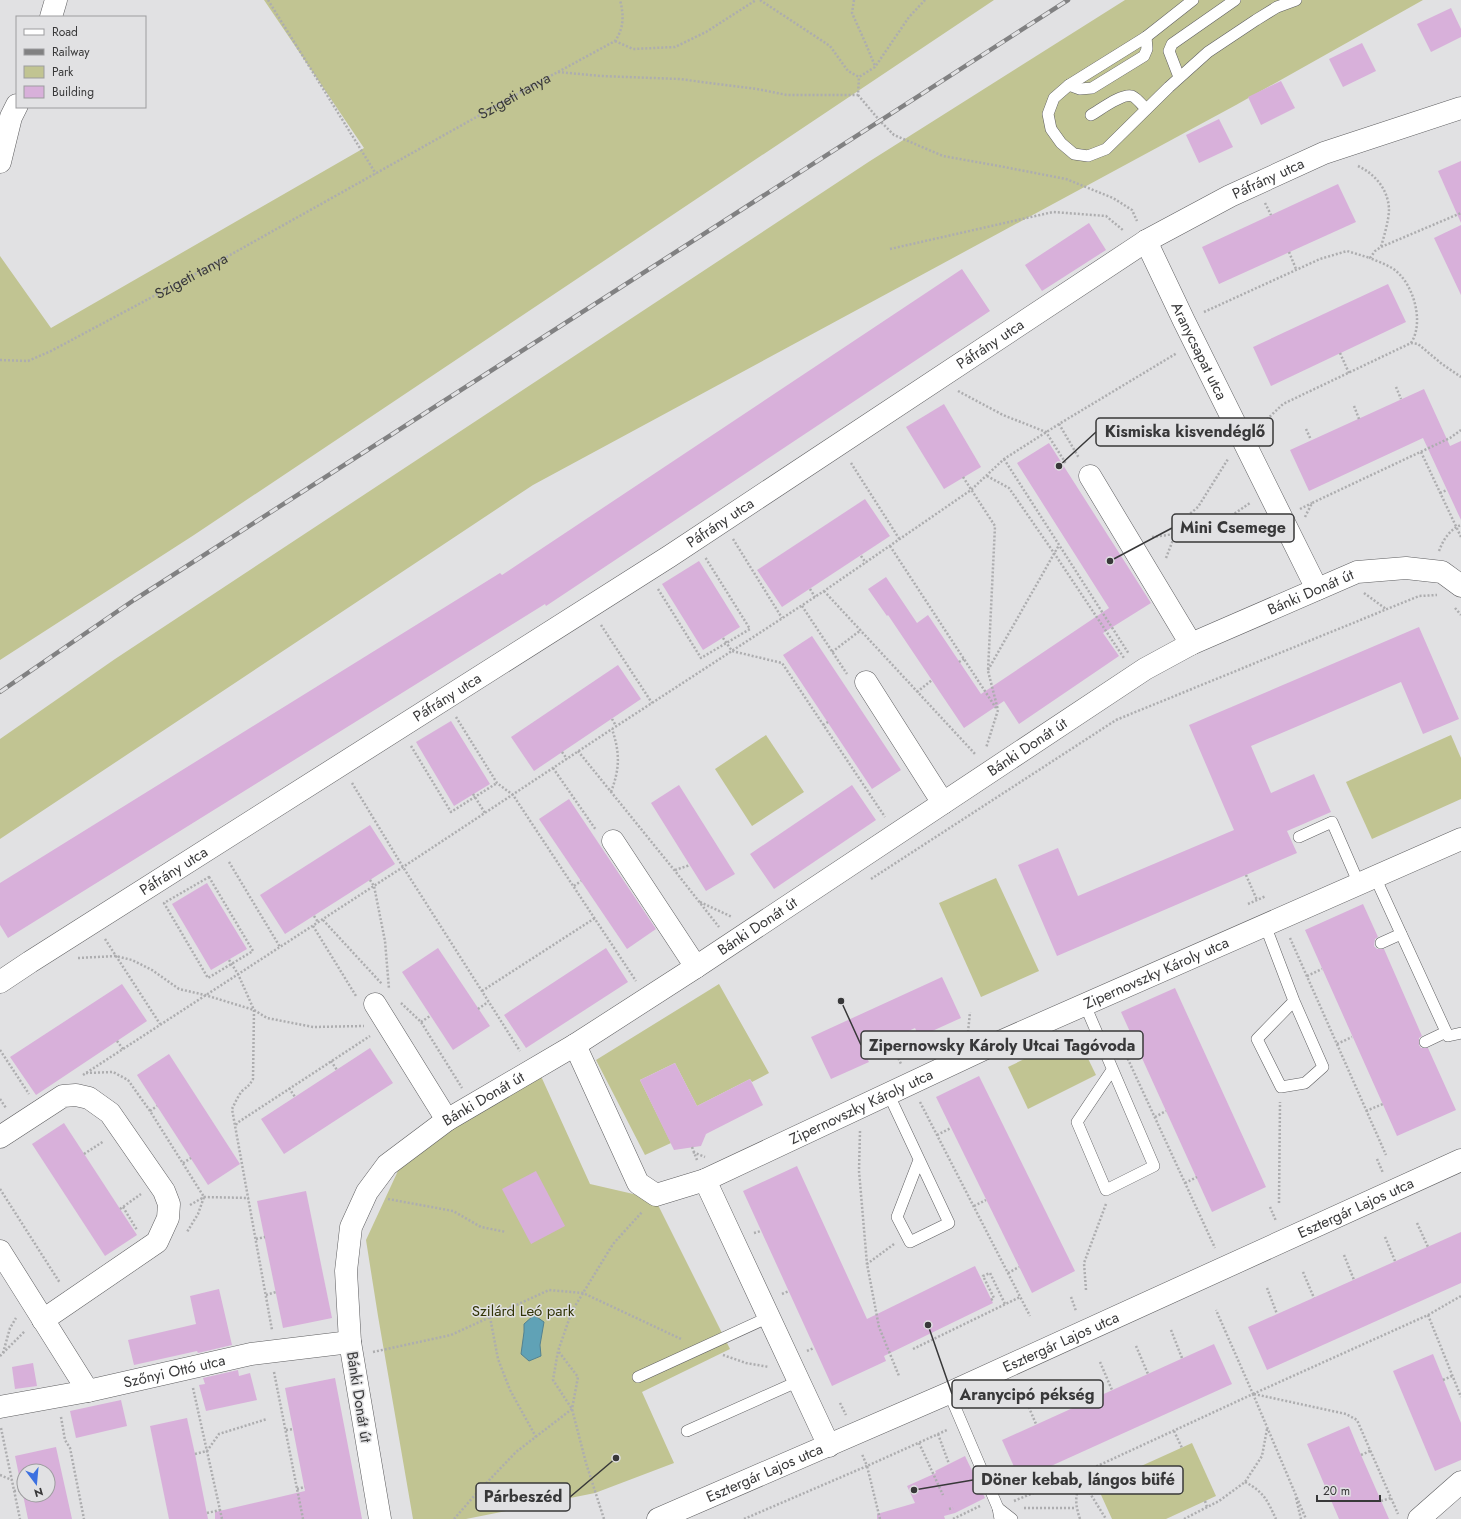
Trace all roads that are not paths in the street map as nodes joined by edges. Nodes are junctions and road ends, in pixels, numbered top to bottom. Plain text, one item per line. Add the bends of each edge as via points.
1 (56, 0) edge
2 (1193, 0) edge
3 (1235, 0) edge
4 (1296, 0) edge
5 (1277, 4) edge
6 (51, 16) edge
7 (1179, 77) junction
8 (16, 107) edge
9 (1461, 108) edge
10 (1146, 109) junction
11 (1091, 115) dead end
12 (0, 162) edge
13 (1141, 245) junction
14 (1090, 476) road end
15 (1461, 586) edge
16 (1317, 589) junction
17 (1191, 644) junction
18 (857, 679) road end
19 (943, 803) junction
20 (1299, 837) dead end
21 (606, 839) road end
22 (1461, 839) edge
23 (1367, 880) junction
24 (1266, 929) junction
25 (1401, 934) junction
26 (1381, 943) dead end
27 (696, 967) junction
28 (0, 982) edge
29 (1294, 1000) junction
30 (366, 1001) road end
31 (1085, 1005) junction
32 (1446, 1032) junction
33 (1461, 1033) edge
34 (1425, 1042) dead end
35 (575, 1045) junction
36 (1112, 1070) junction
37 (891, 1098) junction
38 (447, 1120) junction
39 (0, 1137) edge
40 (919, 1160) junction
41 (1461, 1160) edge
42 (701, 1170) junction
43 (0, 1251) edge
44 (769, 1317) junction
45 (36, 1323) junction
46 (351, 1349) junction
47 (638, 1377) dead end
48 (799, 1381) junction
49 (88, 1391) junction
50 (949, 1393) junction
51 (0, 1408) edge
52 (687, 1431) dead end
53 (829, 1446) junction
54 (1461, 1482) edge
55 (999, 1514) edge
56 (380, 1519) edge
57 (658, 1519) edge
58 (1012, 1519) edge
59 (1419, 1519) edge

1 - 6 street
2 - 10 lane via 1146,37 1147,50 1144,56 1092,88 1080,89 1069,85 1054,98 1048,114 1051,129 1061,143 1074,154 1088,156 1106,149
3 - 7 lane via 1172,44 1169,51
4 - 5 lane
5 - 7 lane via 1208,52
7 - 10 lane
8 - 12 street via 11,117
9 - 13 street, Páfrány utca via 1324,153 1230,196
10 - 11 lane via 1132,96 1127,95
13 - 16 street, Aranycsapat utca via 1184,321
13 - 28 street, Páfrány utca via 670,556
14 - 17 street
15 - 16 street, Bánki Donát út via 1442,572 1406,568 1357,572
16 - 17 street, Bánki Donát út
17 - 19 street, Bánki Donát út via 1145,669 985,767
18 - 19 street
19 - 27 street, Bánki Donát út
20 - 23 lane via 1332,822
21 - 27 street
22 - 23 street, Zipernovszky Károly utca
23 - 24 street, Zipernovszky Károly utca
23 - 25 lane
24 - 29 lane
24 - 31 street, Zipernovszky Károly utca
25 - 26 lane
25 - 32 lane
27 - 35 street, Bánki Donát út
29 - 29 lane via 1323,1067 1305,1083 1280,1087 1257,1039
30 - 38 street
31 - 36 lane
31 - 37 street, Zipernovszky Károly utca
32 - 33 lane via 1448,1036
32 - 34 lane
35 - 38 street, Bánki Donát út
35 - 42 street, Zipernovszky Károly utca via 638,1183 656,1195
36 - 36 lane via 1154,1166 1106,1190 1077,1122
37 - 40 lane
37 - 42 street, Zipernovszky Károly utca
38 - 46 street, Bánki Donát út via 387,1165 367,1192 351,1227 346,1271
39 - 45 street via 63,1096 89,1098 110,1113 164,1191 169,1204 168,1218 157,1242
40 - 40 lane via 949,1223 910,1242 897,1217
41 - 50 street, Esztergár Lajos utca
42 - 44 street
43 - 45 street
44 - 47 lane
44 - 48 street
45 - 49 street
46 - 49 street, Szőnyi Ottó utca via 251,1354
46 - 56 street, Bánki Donát út
48 - 52 lane
48 - 53 street
49 - 51 street, Szőnyi Ottó utca
50 - 53 street, Esztergár Lajos utca
50 - 55 lane
53 - 57 street, Esztergár Lajos utca
54 - 59 street
55 - 58 lane

